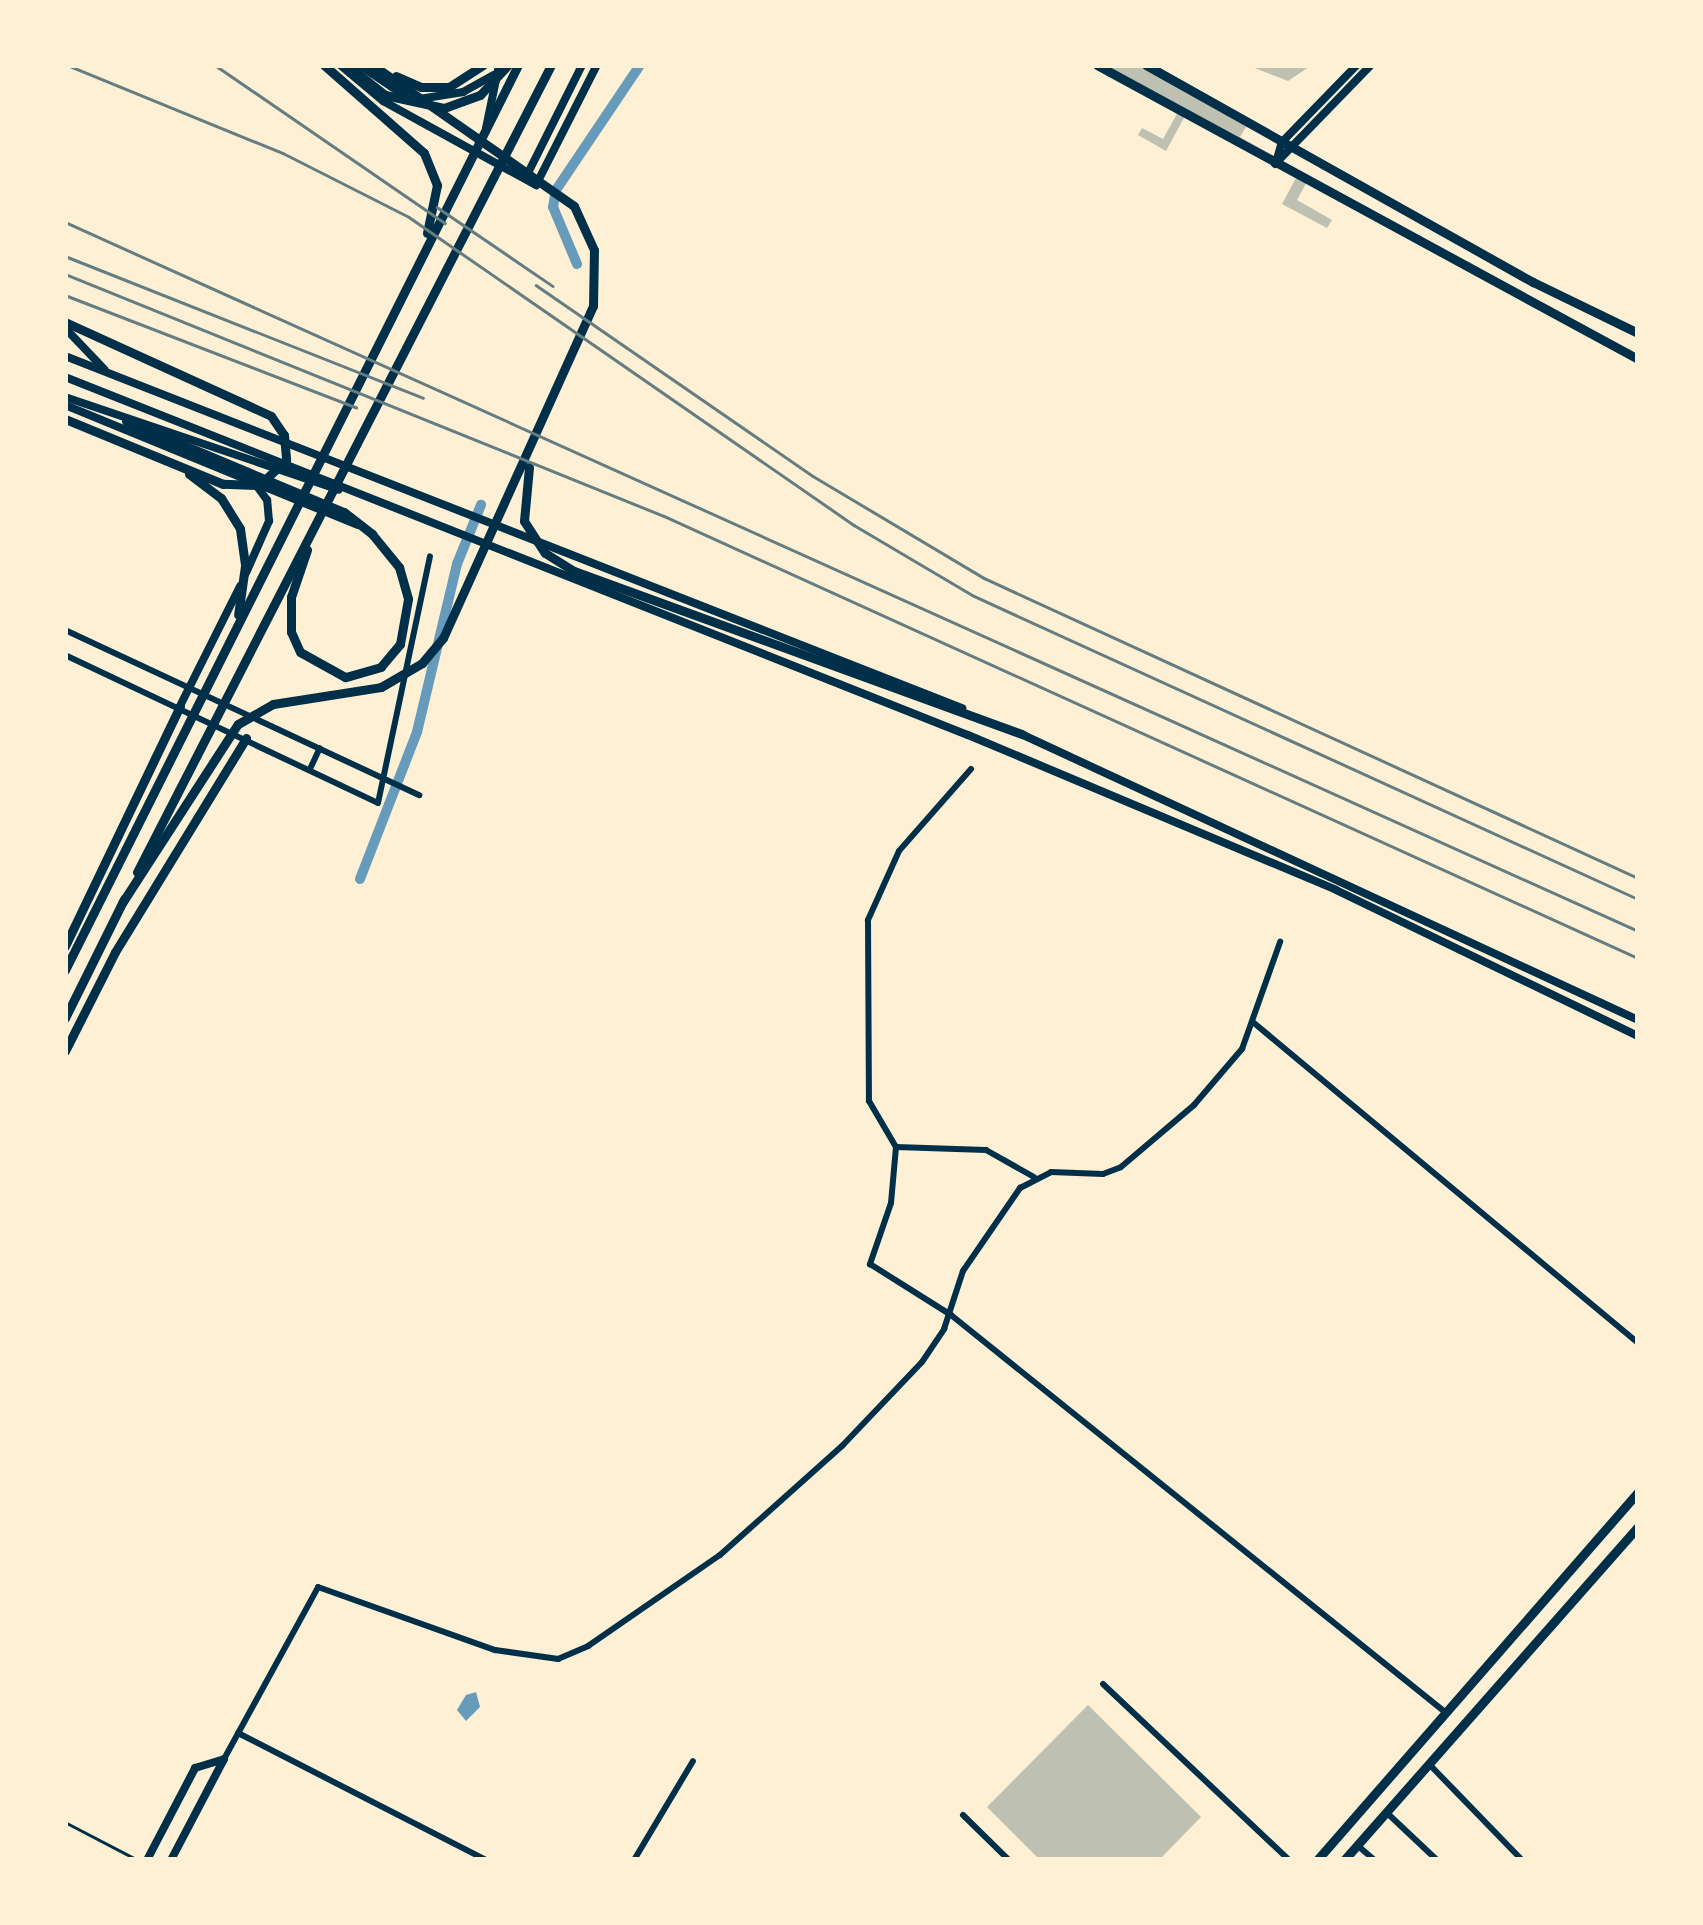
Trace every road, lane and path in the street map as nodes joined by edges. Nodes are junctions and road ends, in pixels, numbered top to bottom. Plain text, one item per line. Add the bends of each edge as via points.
1 (324, 65) edge
2 (340, 65) edge
3 (347, 65) edge
4 (359, 65) edge
5 (376, 65) edge
6 (483, 65) edge
7 (499, 65) edge
8 (508, 65) edge
9 (518, 65) edge
10 (552, 65) edge
11 (582, 65) edge
12 (597, 65) edge
13 (1097, 65) edge
14 (1146, 65) edge
15 (1357, 65) edge
16 (1371, 65) edge
17 (494, 76) junction
18 (1286, 144) junction
19 (486, 159) junction
20 (1275, 164) junction
21 (525, 179) junction
22 (412, 274) junction
23 (65, 325) edge
24 (1638, 333) edge
25 (65, 356) edge
26 (1638, 359) edge
27 (108, 372) junction
28 (65, 376) edge
29 (65, 397) edge
30 (65, 405) edge
31 (65, 419) edge
32 (126, 421) junction
33 (538, 440) junction
34 (178, 466) junction
35 (235, 475) junction
36 (356, 492) junction
37 (319, 517) junction
38 (365, 528) junction
39 (430, 556) dead end
40 (65, 630) edge
41 (65, 655) edge
42 (221, 659) junction
43 (189, 686) junction
44 (180, 706) junction
45 (1022, 734) junction
46 (246, 738) junction
47 (320, 748) junction
48 (310, 769) junction
49 (971, 769) dead end
50 (383, 778) junction
51 (418, 795) dead end
52 (122, 903) junction
53 (1280, 942) dead end
54 (65, 946) edge
55 (65, 970) edge
56 (65, 1018) edge
57 (1638, 1020) edge
58 (1254, 1023) junction
59 (1638, 1036) edge
60 (65, 1051) edge
61 (896, 1147) junction
62 (1034, 1177) junction
63 (951, 1314) junction
64 (1638, 1343) edge
65 (1638, 1492) edge
66 (1638, 1526) edge
67 (1104, 1684) dead end
68 (1445, 1712) junction
69 (238, 1733) junction
70 (224, 1759) junction
71 (693, 1760) dead end
72 (1428, 1763) junction
73 (1386, 1812) junction
74 (963, 1815) dead end
75 (65, 1822) edge
76 (1358, 1845) junction
77 (138, 1860) edge
78 (147, 1860) edge
79 (171, 1860) edge
80 (486, 1860) edge
81 (634, 1860) edge
82 (1009, 1860) edge
83 (1289, 1860) edge
84 (1317, 1860) edge
85 (1344, 1860) edge
86 (1374, 1860) edge
87 (1437, 1860) edge
88 (1522, 1860) edge

1 - 22 main road via 415,142 432,168 437,199
2 - 19 street via 382,101
3 - 8 main road via 401,102 444,108 480,94
4 - 17 street via 416,100 463,92
5 - 6 main road via 421,87 449,88
5 - 33 main road via 542,178 574,206 587,233 597,271 593,306
7 - 17 street
9 - 22 main road
10 - 37 main road
11 - 21 street
12 - 21 street via 536,185
13 - 20 main road
14 - 18 main road
15 - 18 street
16 - 18 street
17 - 19 street
18 - 20 street
18 - 24 main road
19 - 21 street
20 - 26 main road
22 - 42 main road
23 - 27 street
23 - 34 main road via 258,408 284,435 280,471 259,486 223,484
25 - 27 street
27 - 45 street
28 - 36 street
29 - 32 street
30 - 35 street
31 - 34 main road
32 - 36 street via 173,430 321,487
32 - 38 main road via 344,512
33 - 45 main road via 523,495 524,521 558,562 928,705
33 - 52 main road via 456,618 422,663 381,687 273,704 238,724
34 - 42 main road via 221,498 240,529 244,587
35 - 38 street
35 - 43 street via 263,492 269,521
36 - 59 street via 968,735 1336,890
37 - 38 main road via 291,597 291,632 313,664 345,678 382,667 407,622 399,567
37 - 52 main road
39 - 50 street
40 - 43 street
41 - 44 street
42 - 55 main road
43 - 44 street
43 - 47 street
44 - 46 street
44 - 54 main road
45 - 57 street
46 - 48 street
46 - 60 main road via 115,952
47 - 48 street
47 - 50 street
48 - 50 street via 378,803
49 - 61 street via 899,851 868,920 869,1102
50 - 51 street
52 - 56 main road
53 - 58 street
58 - 62 street via 1242,1049 1194,1105 1140,1155 1103,1174
58 - 64 street
61 - 62 street via 986,1150
61 - 63 street via 891,1203 870,1264
62 - 63 street via 963,1271
63 - 68 street
63 - 69 street via 886,1402 752,1530 573,1654 514,1655 318,1587
65 - 68 main road
66 - 72 main road
67 - 83 street
68 - 84 main road
69 - 70 street
69 - 80 street
70 - 78 street via 194,1768
70 - 79 street
71 - 81 street
72 - 73 main road
72 - 88 street
73 - 76 main road
73 - 87 street
74 - 82 street
75 - 77 lane
76 - 85 main road
76 - 86 street

